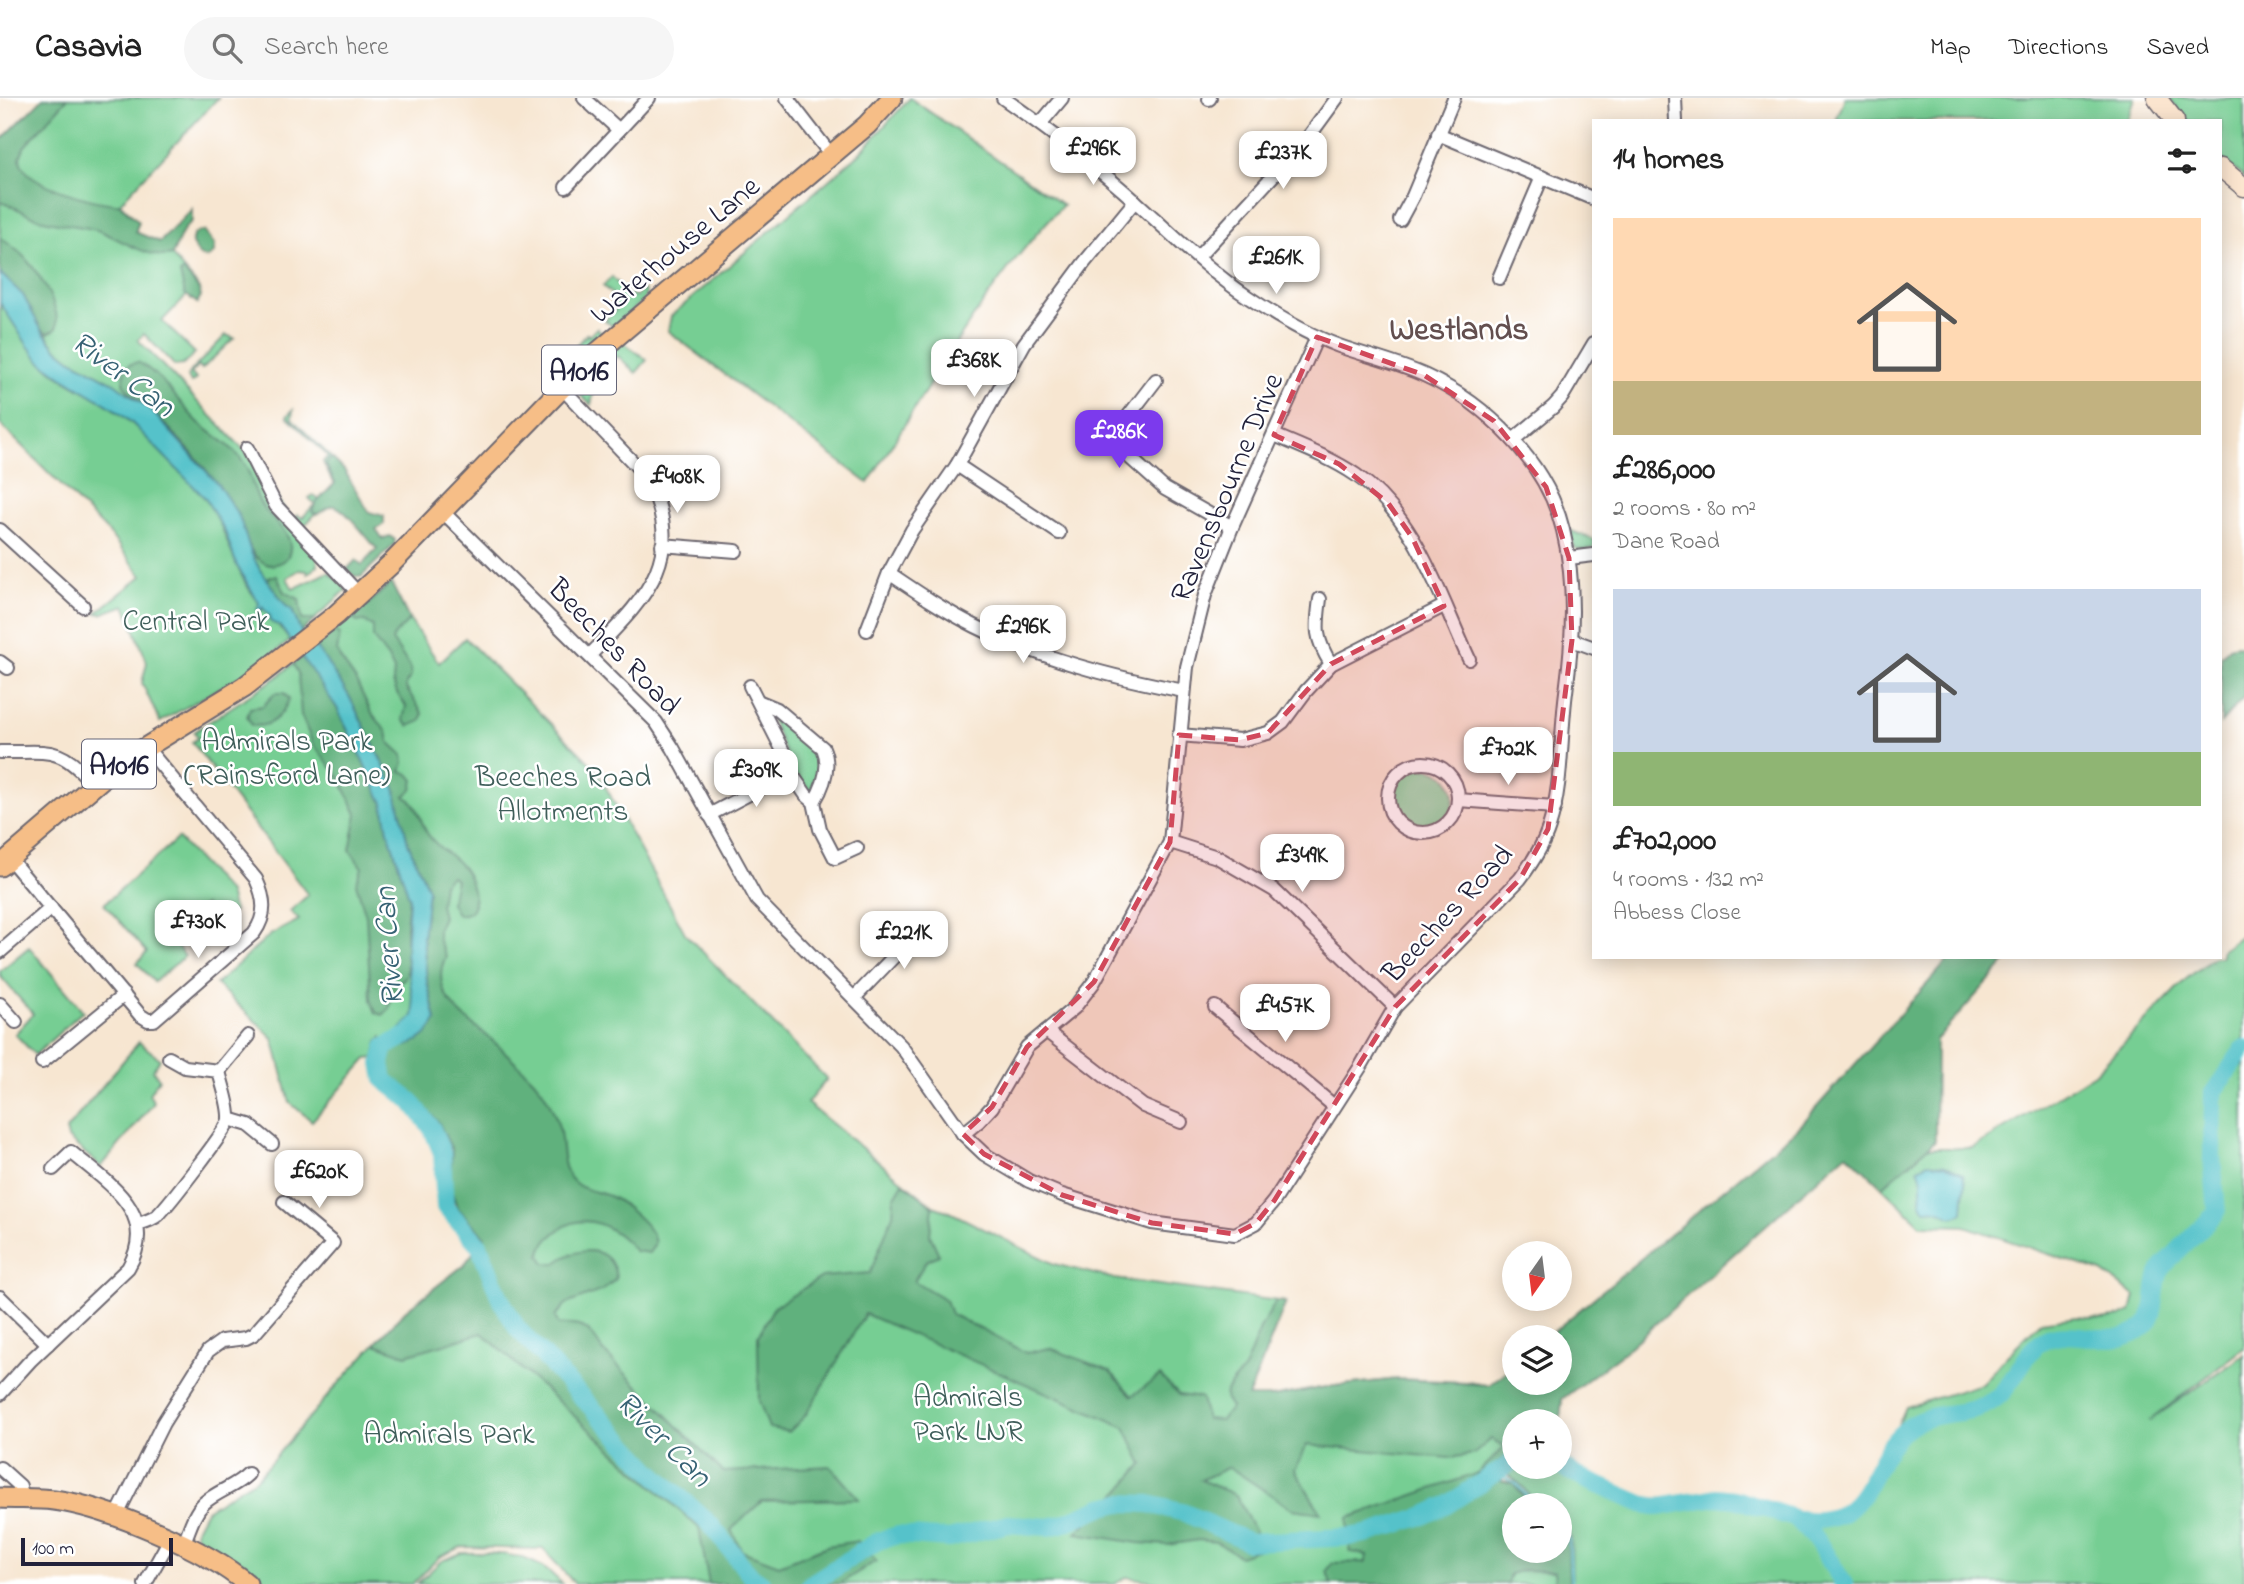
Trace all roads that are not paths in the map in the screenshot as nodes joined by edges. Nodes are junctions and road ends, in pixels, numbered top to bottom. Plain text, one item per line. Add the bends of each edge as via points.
1 (584, 98) edge
2 (649, 98) edge
3 (787, 98) edge
4 (892, 98) edge
5 (1003, 98) edge
6 (1062, 98) edge
7 (1336, 98) edge
8 (1454, 98) edge
9 (1675, 98) edge
10 (2157, 98) edge
11 (1676, 119) edge
12 (2173, 119) edge
13 (1040, 124) junction
14 (619, 130) junction
15 (1438, 134) junction
16 (831, 155) junction
17 (2222, 169) edge
18 (1542, 177) junction
19 (566, 187) dead end
20 (2244, 187) edge
21 (1592, 198) edge
22 (1135, 201) junction
23 (1400, 220) dead end
24 (1198, 257) junction
25 (1499, 278) dead end
26 (1317, 337) junction
27 (1592, 345) edge
28 (1156, 380) dead end
29 (561, 387) junction
30 (1098, 431) dead end
31 (1274, 435) junction
32 (1110, 440) junction
33 (1513, 440) junction
34 (247, 448) dead end
35 (957, 465) junction
36 (442, 510) junction
37 (1232, 527) junction
38 (0, 530) edge
39 (1059, 533) dead end
40 (662, 545) junction
41 (736, 551) dead end
42 (1592, 555) edge
43 (1569, 558) junction
44 (889, 573) junction
45 (359, 594) junction
46 (1320, 599) dead end
47 (83, 606) dead end
48 (1444, 606) junction
49 (1330, 619) dead end
50 (1316, 626) junction
51 (867, 630) dead end
52 (1573, 640) junction
53 (1592, 647) edge
54 (590, 655) junction
55 (1469, 659) dead end
56 (1331, 664) junction
57 (750, 686) dead end
58 (1184, 691) junction
59 (760, 702) junction
60 (1180, 735) junction
61 (146, 747) junction
62 (0, 752) edge
63 (787, 774) junction
64 (93, 784) junction
65 (1458, 800) junction
66 (814, 802) junction
67 (1555, 807) junction
68 (709, 814) junction
69 (1170, 842) junction
70 (857, 848) dead end
71 (5, 862) edge
72 (51, 908) junction
73 (929, 920) dead end
74 (0, 952) edge
75 (124, 995) junction
76 (854, 998) junction
77 (0, 1004) edge
78 (1214, 1007) dead end
79 (1395, 1007) junction
80 (16, 1022) dead end
81 (1046, 1031) junction
82 (248, 1036) dead end
83 (169, 1058) dead end
84 (41, 1062) dead end
85 (219, 1071) junction
86 (1334, 1106) junction
87 (229, 1119) junction
88 (1181, 1122) dead end
89 (963, 1134) junction
90 (272, 1144) dead end
91 (53, 1168) dead end
92 (284, 1202) dead end
93 (138, 1224) junction
94 (0, 1297) edge
95 (48, 1344) junction
96 (0, 1394) edge
97 (0, 1468) edge
98 (247, 1474) dead end
99 (0, 1498) edge
100 (22, 1499) junction
101 (116, 1517) junction
102 (176, 1542) junction
103 (145, 1584) edge
104 (247, 1584) edge

1 - 14 street
2 - 14 street
3 - 16 street
4 - 16 main road, Waterhouse Lane / A1016
5 - 13 street, Beeches Road
6 - 13 street
7 - 24 street via 1307,139
8 - 15 street
9 - 11 street
10 - 12 street
13 - 22 street, Beeches Road
14 - 19 street
15 - 18 street
15 - 23 street
16 - 29 main road, Waterhouse Lane / A1016
17 - 20 street
18 - 21 street
18 - 25 street
22 - 24 street, Beeches Road
22 - 35 street via 1024,344
24 - 26 street, Beeches Road via 1246,296
26 - 31 street, Ravensbourne Drive
26 - 33 street, Beeches Road via 1443,384 1479,407
27 - 33 street via 1562,397
28 - 32 street
29 - 36 main road, Waterhouse Lane / A1016
29 - 40 street via 647,477 660,512
30 - 32 street
31 - 37 street, Ravensbourne Drive
31 - 48 street via 1339,464 1388,503 1412,537
32 - 37 street via 1165,489
33 - 43 street, Beeches Road via 1546,487
34 - 45 street via 276,506
35 - 39 street
35 - 44 street
36 - 45 main road, Waterhouse Lane / A1016
36 - 54 street, Beeches Road
37 - 58 street, Ravensbourne Drive via 1205,595
38 - 47 street
40 - 41 street
40 - 54 street via 655,576 642,600
42 - 43 street
43 - 52 street, Beeches Road
44 - 51 street
44 - 58 street via 957,616 1029,649 1123,679
45 - 61 main road, Waterhouse Lane / A1016 via 278,664
46 - 50 street
48 - 55 street
48 - 56 street
49 - 50 street
50 - 56 street via 1320,646
52 - 53 street
52 - 67 street, Beeches Road
54 - 68 street, Beeches Road via 660,729
56 - 60 street via 1283,722 1268,733 1240,740
57 - 59 street
58 - 60 street, Ravensbourne Drive
59 - 63 street via 786,757
59 - 66 street via 777,709 812,737 826,755 827,767
60 - 69 street, Ravensbourne Drive
61 - 64 main road, A1016
61 - 75 street via 256,879 264,914 246,941 154,1020 144,1019
62 - 64 street via 57,753 77,765
63 - 66 street
63 - 68 street
64 - 71 main road, A1016
65 - 65 street via 1457,788 1445,770 1424,763 1413,764 1395,778 1388,799 1397,821 1418,832 1429,832 1450,821
65 - 67 street
66 - 70 street via 820,829 835,858
67 - 79 street, Beeches Road via 1541,846 1520,879
68 - 76 street, Beeches Road via 757,900
69 - 79 street via 1217,857 1274,890
69 - 81 street, Ravensbourne Drive via 1094,982 1074,1008
71 - 72 street
72 - 74 street
72 - 75 street
73 - 76 street
75 - 84 street
76 - 89 street, Beeches Road via 911,1059
77 - 80 street
78 - 86 street
79 - 86 street, Beeches Road
81 - 88 street via 1143,1106
81 - 89 street, Ravensbourne Drive via 1027,1047 992,1107
82 - 85 street
83 - 85 street via 185,1067
85 - 87 street
86 - 89 street, Beeches Road via 1275,1201 1256,1223 1235,1234 1152,1223 1062,1195 984,1154
87 - 90 street via 249,1125
87 - 93 street via 185,1184 155,1217
91 - 93 street via 71,1152 125,1200
92 - 101 street via 332,1243 261,1328 246,1338 222,1341 208,1351 163,1423
93 - 95 street via 138,1244 128,1268
94 - 95 street
95 - 96 street
97 - 100 street via 20,1486
98 - 102 street via 204,1503
99 - 100 main road
100 - 101 main road via 54,1500
101 - 102 main road
102 - 103 street
102 - 104 main road via 214,1560

